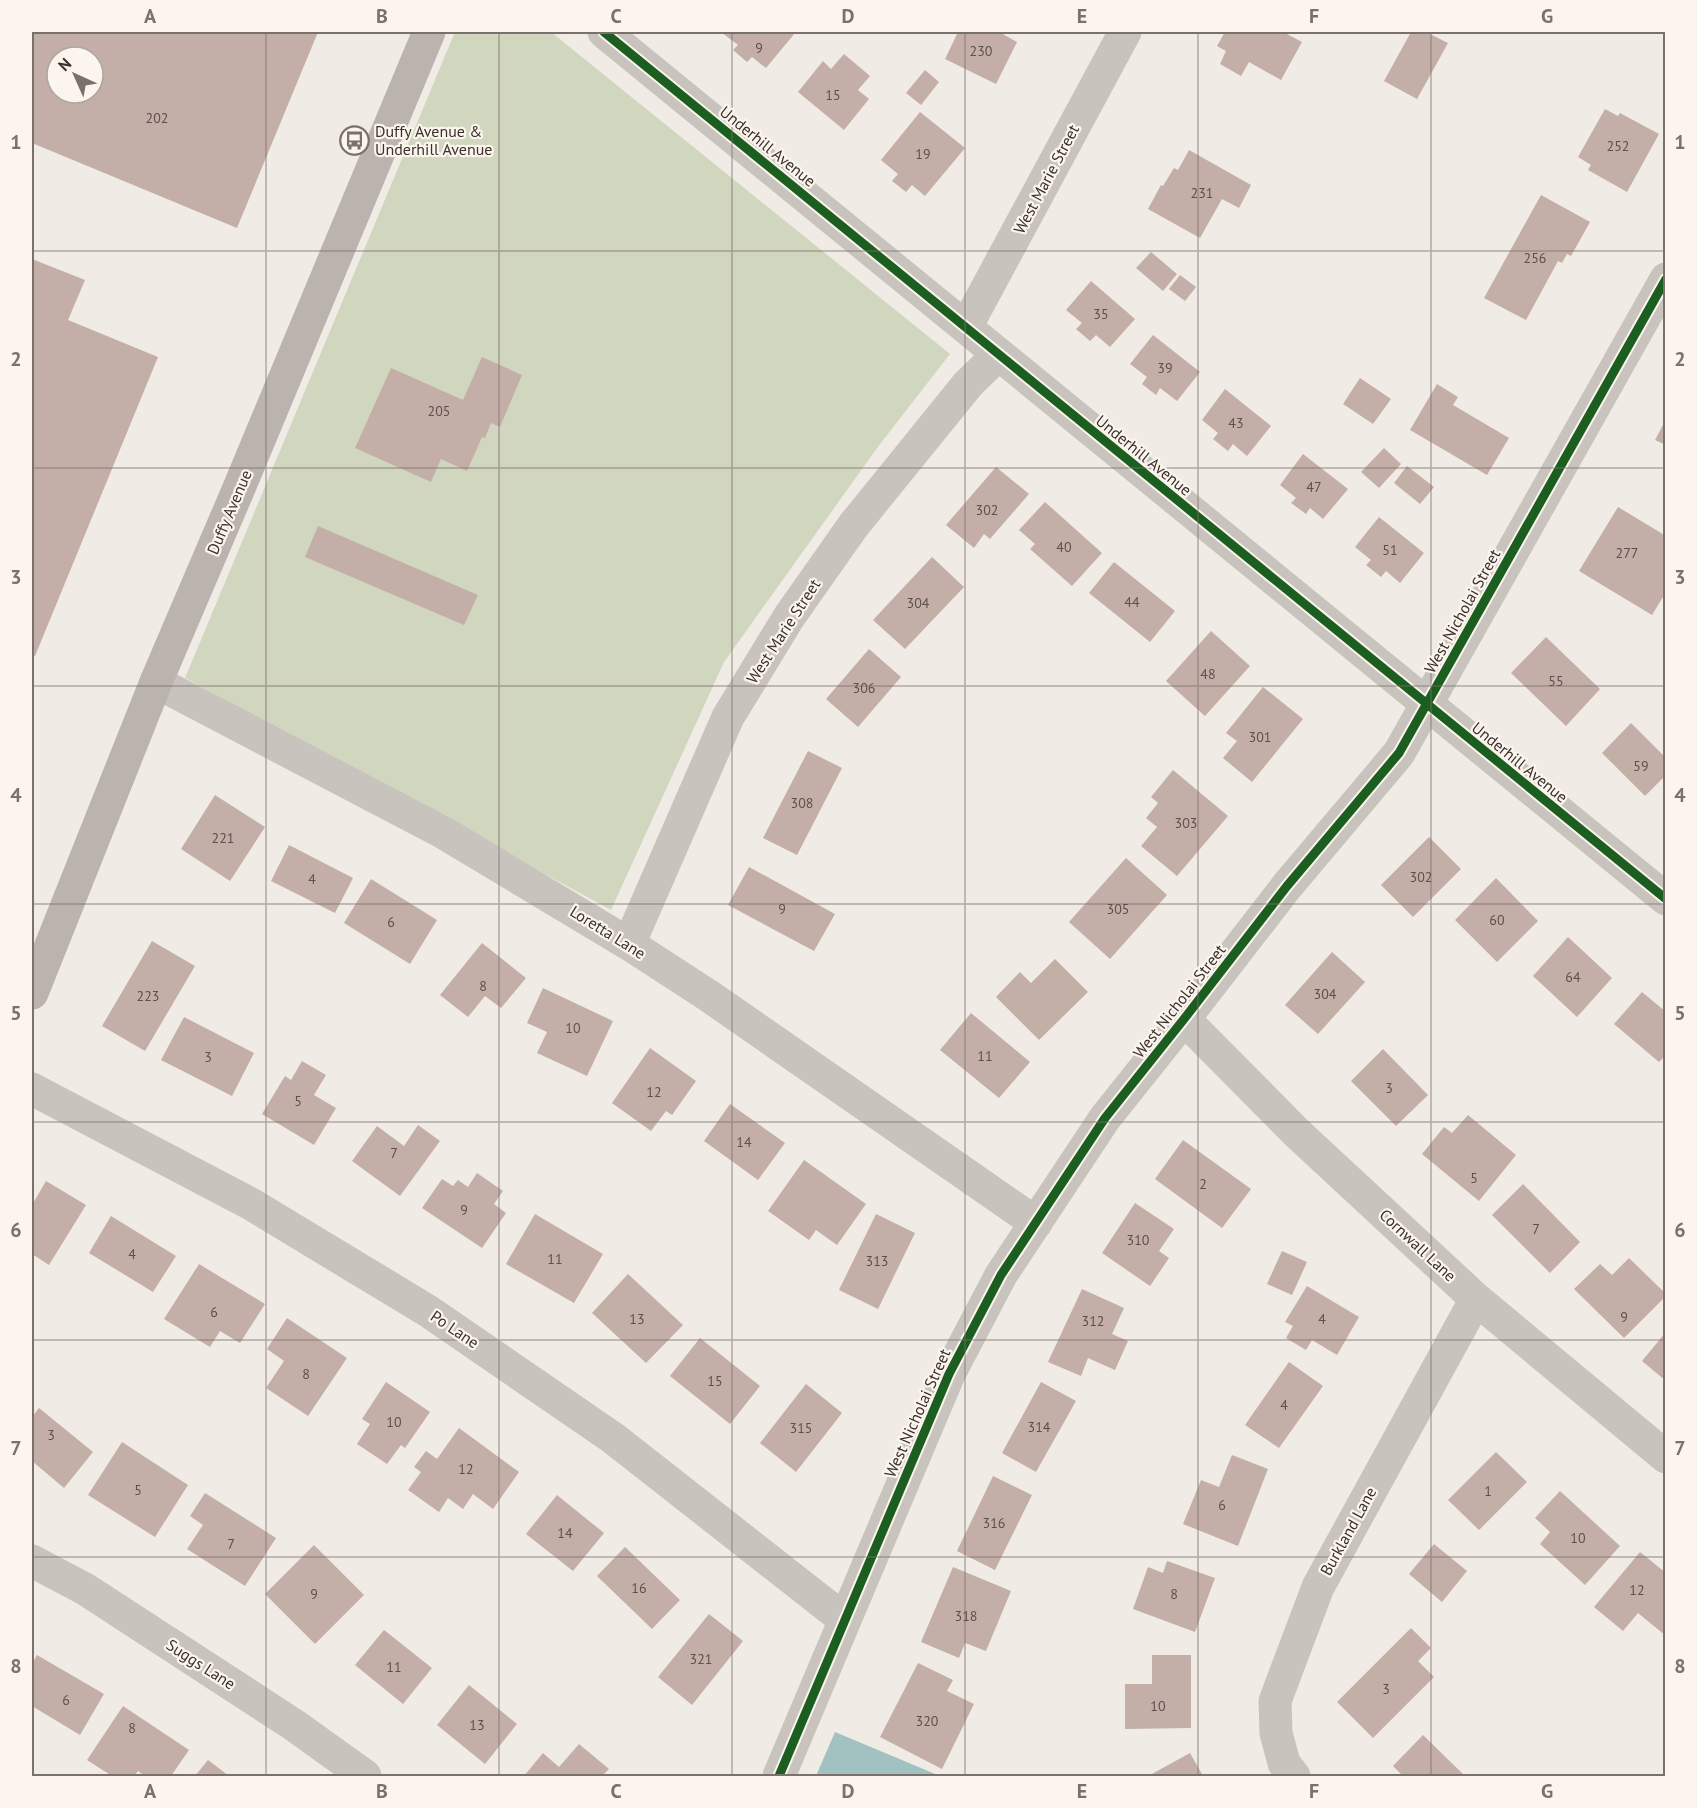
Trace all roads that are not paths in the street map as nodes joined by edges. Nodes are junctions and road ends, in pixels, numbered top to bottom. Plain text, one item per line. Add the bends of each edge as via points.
1 (429, 32) edge
2 (604, 32) edge
3 (1125, 32) edge
4 (1665, 279) edge
5 (966, 327) junction
6 (998, 355) junction
7 (156, 682) junction
8 (1426, 705) junction
9 (1665, 899) edge
10 (629, 944) junction
11 (32, 993) edge
12 (1184, 1020) junction
13 (32, 1089) edge
14 (1036, 1223) junction
15 (1476, 1299) junction
16 (1665, 1457) edge
17 (32, 1561) edge
18 (845, 1620) junction
19 (365, 1776) edge
20 (778, 1776) edge
21 (1294, 1776) edge

1 - 7 street, Duffy Avenue
2 - 5 street, Underhill Avenue
3 - 5 street, West Marie Street
4 - 8 street, West Nicholai Street
5 - 6 street, Underhill Avenue
6 - 8 street, Underhill Avenue
6 - 10 street, West Marie Street via 968,384 853,526 789,617 728,717
7 - 10 street, Loretta Lane via 444,833
7 - 11 street, Duffy Avenue
8 - 9 street, Underhill Avenue
8 - 12 street, West Nicholai Street via 1399,753 1287,886
10 - 14 street, Loretta Lane
12 - 14 street, West Nicholai Street via 1105,1118
12 - 15 street, Cornwall Lane via 1297,1133
13 - 18 street, Po Lane via 251,1204 428,1311 613,1438
14 - 18 street, West Nicholai Street via 1001,1275 949,1374
15 - 16 street, Cornwall Lane
15 - 21 street, Burkland Lane via 1318,1587 1275,1701 1276,1733 1284,1762
17 - 19 street, Suggs Lane via 84,1589 294,1725
18 - 20 street, West Nicholai Street

